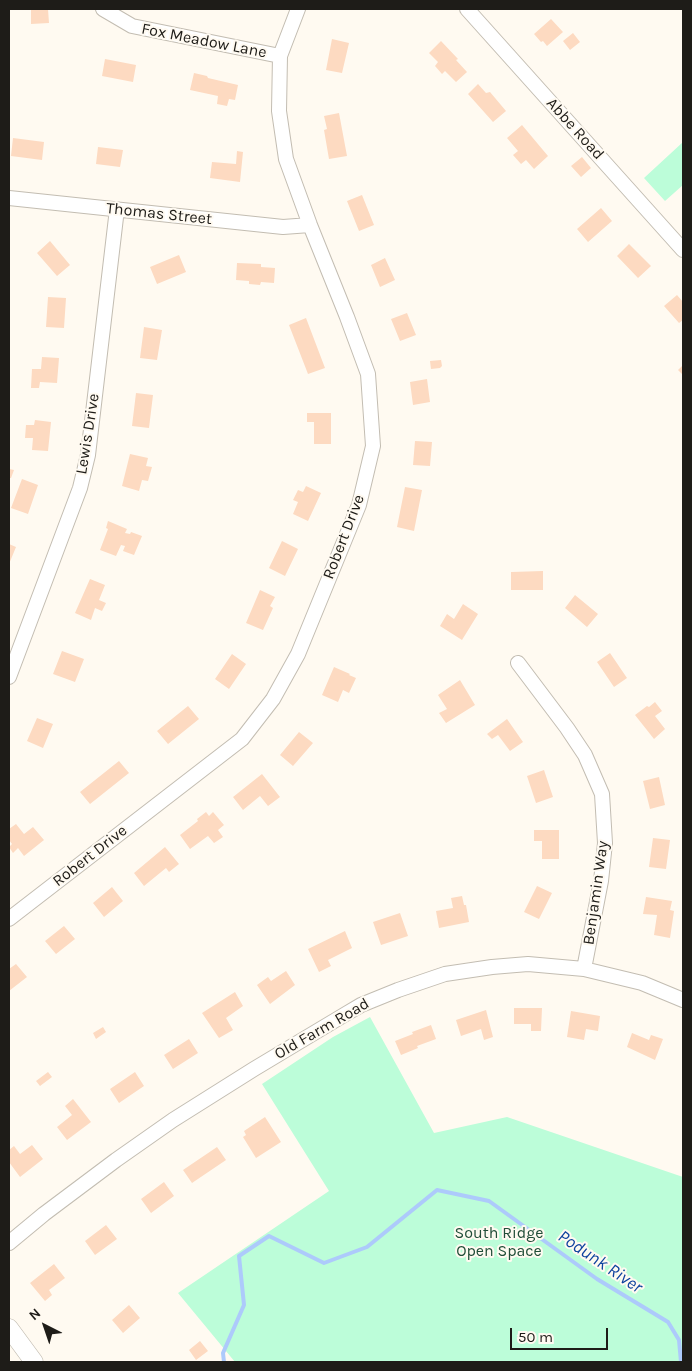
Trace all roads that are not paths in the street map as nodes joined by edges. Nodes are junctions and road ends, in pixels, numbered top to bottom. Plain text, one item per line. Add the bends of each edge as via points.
1 (103, 9) edge
2 (298, 9) edge
3 (466, 9) edge
4 (280, 56) junction
5 (9, 198) edge
6 (117, 209) junction
7 (310, 225) junction
8 (683, 250) edge
9 (518, 663) dead end
10 (9, 677) edge
11 (9, 918) edge
12 (584, 969) junction
13 (683, 1000) edge
14 (9, 1243) edge
15 (9, 1328) edge
16 (34, 1362) edge

1 - 4 street, Fox Meadow Lane via 132,26
2 - 4 street, Robert Drive
3 - 8 street, Abbe Road
4 - 7 street, Robert Drive via 279,111 286,159
5 - 6 street, Thomas Street
6 - 7 street, Thomas Street via 283,227
6 - 10 street, Lewis Drive via 88,455 80,488
7 - 11 street, Robert Drive via 368,374 373,446 359,505 298,654 273,699 242,738
9 - 12 street, Benjamin Way via 568,728 585,755 602,794 605,843
12 - 13 street, Old Farm Road via 642,983
12 - 14 street, Old Farm Road via 528,964 444,974 361,1005 173,1120
15 - 16 street

